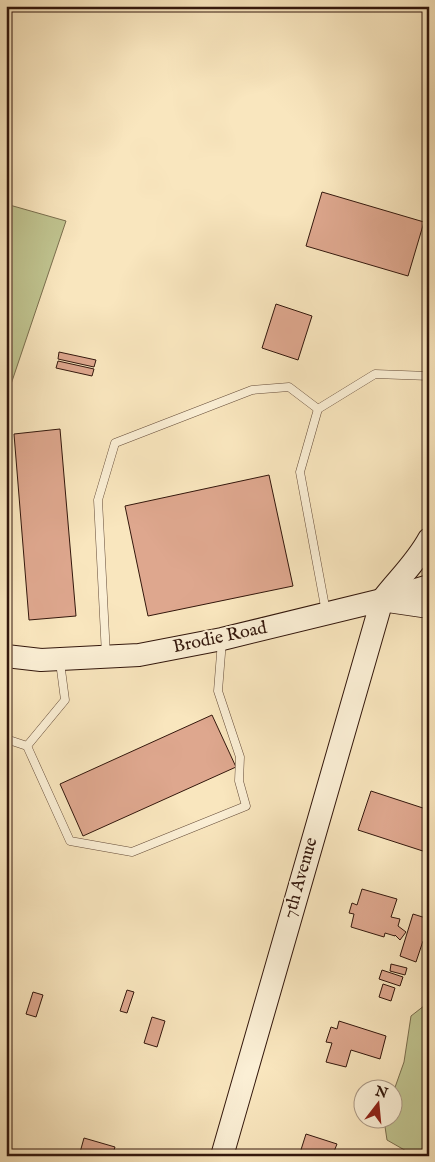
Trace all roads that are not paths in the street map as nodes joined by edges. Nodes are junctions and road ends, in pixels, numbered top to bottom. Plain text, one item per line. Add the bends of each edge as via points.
1 (429, 376) edge
2 (318, 409) junction
3 (429, 539) edge
4 (429, 586) edge
5 (382, 600) junction
6 (429, 607) edge
7 (326, 614) junction
8 (222, 639) junction
9 (6, 656) edge
10 (106, 657) junction
11 (60, 659) junction
12 (6, 739) edge
13 (27, 746) junction
14 (222, 1156) edge

1 - 2 lane via 375,374
2 - 7 lane via 300,472
2 - 10 lane via 289,387 252,390 115,443 98,500
3 - 5 street via 418,558
4 - 5 street, Brodie Road
5 - 6 street
5 - 7 street, Brodie Road
5 - 14 street, 7th Avenue
7 - 8 street, Brodie Road
8 - 10 street, Brodie Road via 139,655
8 - 13 lane via 218,691 240,757 240,782 246,806 132,852 70,841
9 - 11 street, Brodie Road
10 - 11 street, Brodie Road
11 - 13 lane via 65,700
12 - 13 lane

